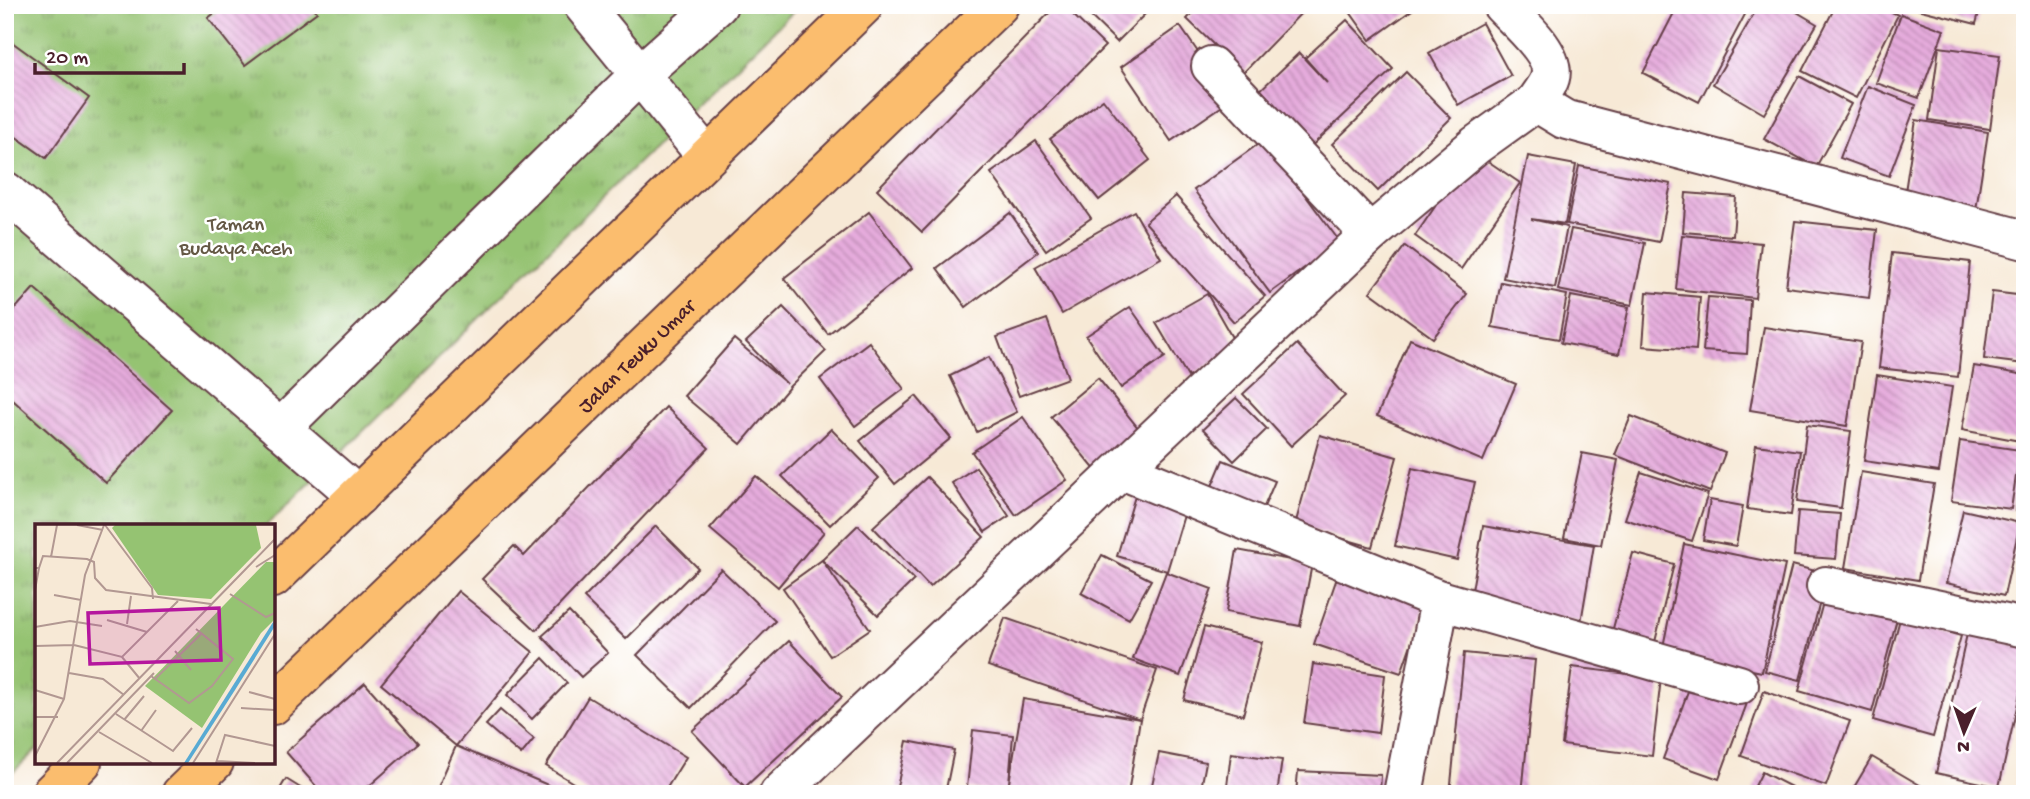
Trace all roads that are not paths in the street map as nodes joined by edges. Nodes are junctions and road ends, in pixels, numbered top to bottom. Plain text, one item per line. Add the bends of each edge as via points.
1 (583, 5) edge
2 (718, 5) edge
3 (864, 5) edge
4 (999, 5) edge
5 (1502, 5) edge
6 (1211, 66) dead end
7 (639, 75) junction
8 (1536, 102) junction
9 (707, 157) junction
10 (5, 191) edge
11 (1370, 234) junction
12 (2025, 240) edge
13 (280, 429) junction
14 (1122, 470) junction
15 (358, 496) junction
16 (275, 576) edge
17 (1826, 586) dead end
18 (1440, 600) junction
19 (2025, 628) edge
20 (1740, 685) dead end
21 (275, 703) edge
22 (80, 764) edge
23 (212, 764) edge
24 (50, 794) edge
25 (181, 794) edge
26 (779, 794) edge
27 (1403, 794) edge

1 - 7 street
2 - 7 street
3 - 9 highway
4 - 21 highway, Jalan Teuku Umar
5 - 8 street via 1550,61 1551,77
6 - 11 street
7 - 9 street
7 - 13 street
8 - 11 street via 1476,145
8 - 12 street via 1564,119
9 - 15 highway
10 - 13 street
11 - 14 street
13 - 15 street
14 - 18 street
14 - 26 street
15 - 16 highway
17 - 19 street
18 - 20 street
18 - 27 street
22 - 24 highway
23 - 25 highway

